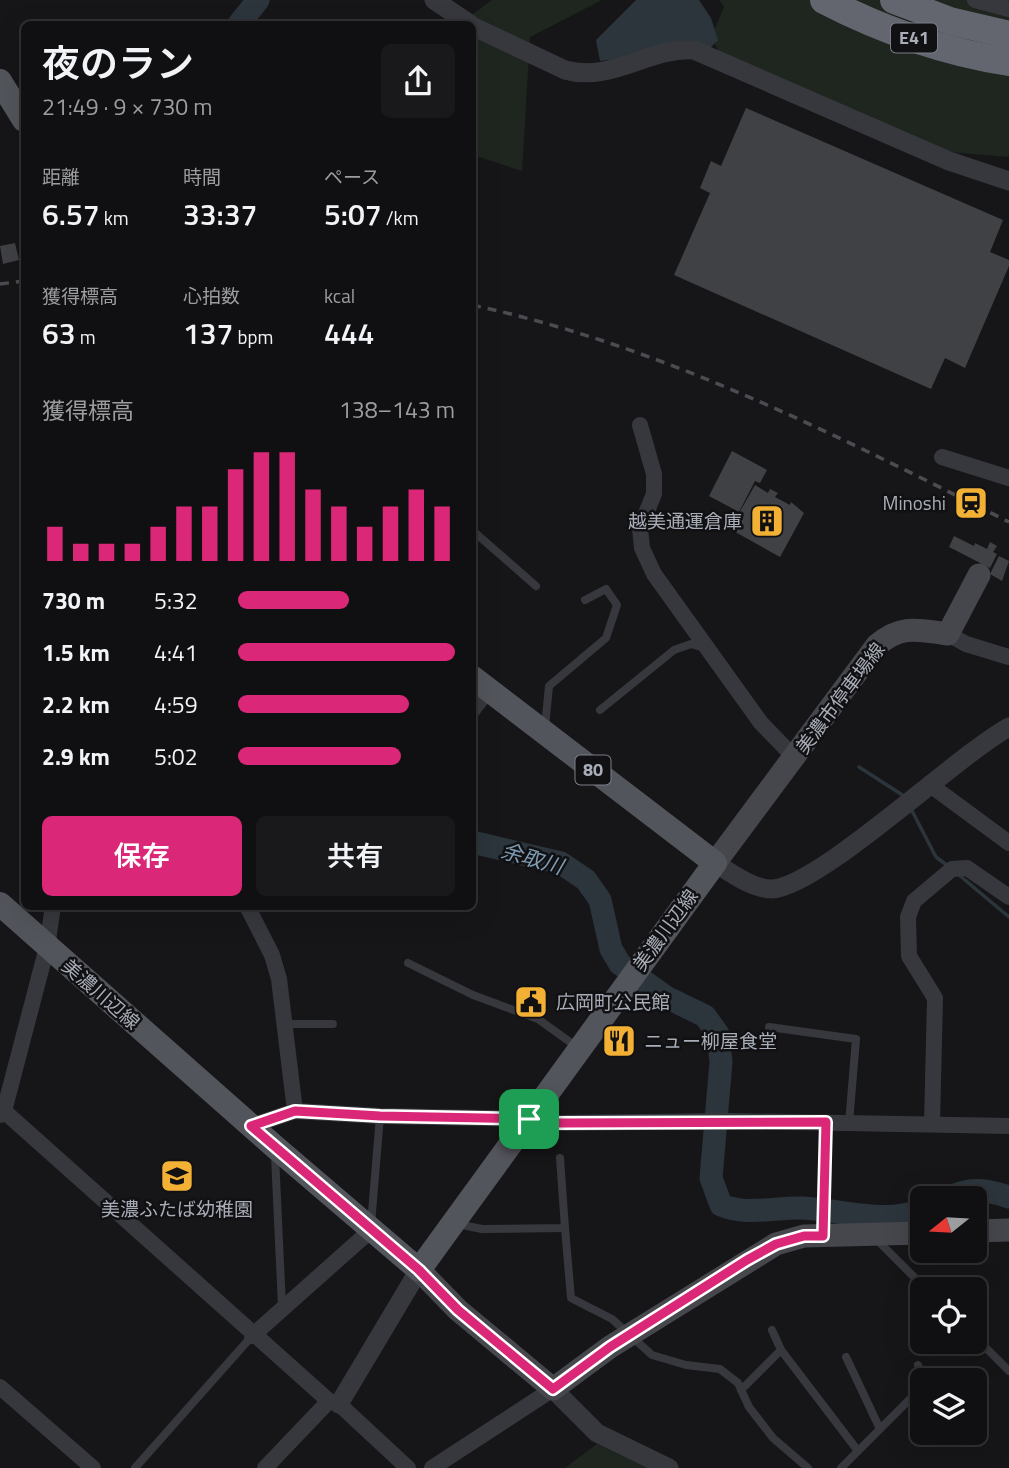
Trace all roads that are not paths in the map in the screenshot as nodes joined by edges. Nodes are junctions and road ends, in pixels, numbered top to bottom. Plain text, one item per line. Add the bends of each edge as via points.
1 (434, 0) edge
2 (824, 0) edge
3 (894, 0) edge
4 (975, 0) edge
5 (1009, 9) edge
6 (465, 21) edge
7 (476, 27) edge
8 (1009, 35) edge
9 (1009, 62) edge
10 (0, 81) edge
11 (21, 115) edge
12 (1009, 181) edge
13 (640, 425) dead end
14 (942, 457) dead end
15 (1009, 478) edge
16 (476, 534) edge
17 (979, 575) dead end
18 (536, 586) dead end
19 (585, 600) dead end
20 (948, 634) junction
21 (709, 649) junction
22 (1009, 657) edge
23 (480, 683) edge
24 (600, 710) dead end
25 (1009, 727) edge
26 (544, 734) junction
27 (795, 758) junction
28 (914, 796) junction
29 (1009, 843) edge
30 (715, 863) junction
31 (1009, 897) edge
32 (0, 904) edge
33 (52, 910) edge
34 (249, 910) edge
35 (47, 947) junction
36 (408, 963) dead end
37 (284, 1024) junction
38 (333, 1024) dead end
39 (769, 1027) dead end
40 (580, 1049) junction
41 (295, 1111) junction
42 (2, 1113) edge
43 (380, 1116) junction
44 (529, 1119) junction
45 (826, 1122) junction
46 (849, 1123) junction
47 (932, 1124) junction
48 (251, 1126) junction
49 (1009, 1126) edge
50 (275, 1147) junction
51 (560, 1158) dead end
52 (454, 1222) junction
53 (565, 1228) junction
54 (1009, 1230) edge
55 (370, 1231) junction
56 (987, 1231) edge
57 (910, 1233) edge
58 (871, 1234) junction
59 (823, 1235) junction
60 (419, 1270) junction
61 (914, 1277) edge
62 (282, 1306) junction
63 (772, 1330) dead end
64 (252, 1336) junction
65 (631, 1336) junction
66 (987, 1349) edge
67 (781, 1350) junction
68 (846, 1357) dead end
69 (918, 1365) dead end
70 (919, 1368) edge
71 (1009, 1371) edge
72 (0, 1387) edge
73 (553, 1389) junction
74 (741, 1390) junction
75 (910, 1399) edge
76 (334, 1403) junction
77 (880, 1429) junction
78 (858, 1451) junction
79 (93, 1468) edge
80 (135, 1468) edge
81 (265, 1468) edge
82 (408, 1468) edge
83 (432, 1468) edge
84 (669, 1468) edge
85 (808, 1468) edge
86 (841, 1468) edge

1 - 6 street
2 - 9 highway, E41 via 944,48
3 - 8 highway, E41 via 950,21
4 - 5 street
7 - 12 street via 581,74 602,74 678,49 694,50 949,161
10 - 11 main road
13 - 21 street via 654,474 654,494 640,528 642,548 654,574
14 - 15 street
16 - 18 lane
17 - 20 main road
19 - 26 lane via 606,589 617,605 606,638 549,686
20 - 22 street
20 - 27 main road, 美濃市停車場線 via 907,629 890,634 877,645
21 - 24 lane via 691,643 674,650
21 - 27 street via 761,723
23 - 26 main road, 80
25 - 28 street
26 - 30 main road, 80
27 - 30 main road, 美濃市停車場線
28 - 29 street
28 - 30 street via 835,857 783,887 759,888
30 - 40 main road, 美濃川辺線
31 - 47 street via 967,868 949,872 914,901 908,917 909,956 934,998
32 - 35 main road, 美濃川辺線
33 - 35 street
34 - 37 street via 272,955
35 - 42 street
35 - 48 main road, 美濃川辺線
36 - 40 lane via 473,995 538,1019
37 - 38 lane
37 - 41 street
39 - 46 lane via 856,1039
40 - 44 main road, 美濃川辺線
41 - 43 street
41 - 48 street
42 - 64 street
43 - 44 street
43 - 55 lane
44 - 45 street via 558,1123
44 - 52 main road, 美濃川辺線
45 - 46 street
45 - 59 lane
46 - 47 street
47 - 49 street
48 - 50 main road, 美濃川辺線
50 - 55 main road, 美濃川辺線
50 - 62 lane
51 - 53 lane
52 - 53 lane via 482,1229
52 - 60 main road, 美濃川辺線
53 - 65 lane via 571,1298 612,1319
54 - 56 main road
55 - 60 main road, 美濃川辺線
55 - 62 street
57 - 58 main road
58 - 59 main road
58 - 61 lane
59 - 65 main road via 776,1244
60 - 73 main road via 458,1310
60 - 76 street
62 - 64 street
63 - 67 lane
64 - 76 street
64 - 80 lane
65 - 73 main road
65 - 74 lane via 652,1355 720,1369
66 - 71 lane
67 - 74 lane
67 - 78 lane
68 - 77 lane
69 - 70 lane
72 - 79 street
73 - 83 street
73 - 84 street via 597,1433
74 - 85 lane via 773,1438
75 - 77 lane
76 - 81 street
76 - 82 street
77 - 78 lane
78 - 86 lane

